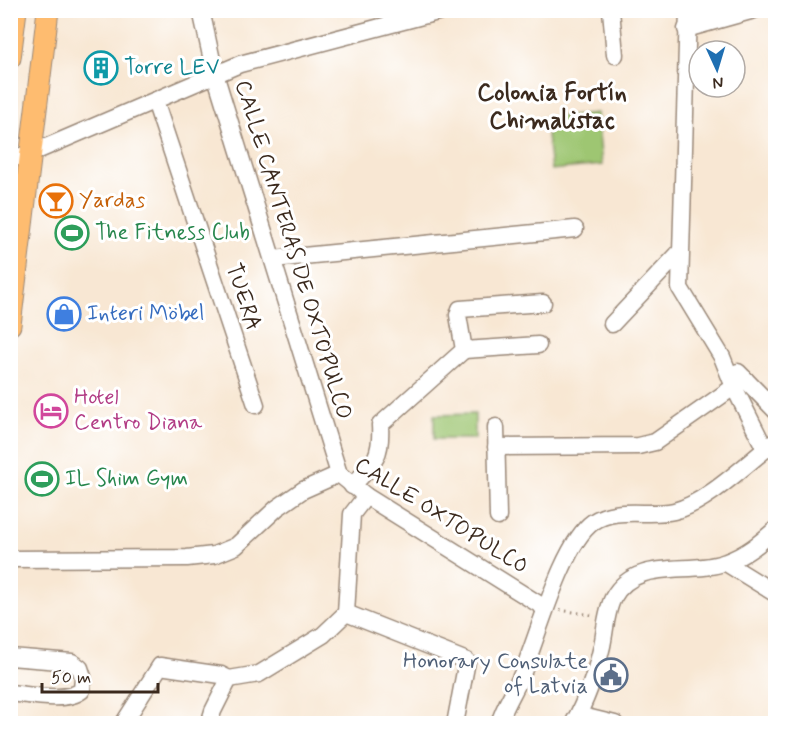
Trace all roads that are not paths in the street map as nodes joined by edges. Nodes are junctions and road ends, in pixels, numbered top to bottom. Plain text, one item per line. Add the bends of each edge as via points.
1 (15, 10) edge
2 (48, 10) edge
3 (201, 10) edge
4 (445, 10) edge
5 (611, 10) edge
6 (688, 10) edge
7 (754, 10) edge
8 (686, 29) junction
9 (615, 55) dead end
10 (10, 58) edge
11 (214, 74) junction
12 (154, 101) junction
13 (32, 153) junction
14 (10, 159) edge
15 (574, 229) dead end
16 (680, 252) junction
17 (273, 260) junction
18 (543, 303) dead end
19 (612, 324) dead end
20 (10, 325) edge
21 (538, 345) dead end
22 (464, 350) junction
23 (739, 383) junction
24 (256, 405) dead end
25 (776, 411) edge
26 (496, 427) dead end
27 (770, 445) edge
28 (496, 447) junction
29 (339, 474) junction
30 (352, 486) junction
31 (366, 496) junction
32 (498, 517) dead end
33 (776, 530) edge
34 (10, 559) edge
35 (726, 563) junction
36 (776, 594) edge
37 (545, 608) junction
38 (345, 613) junction
39 (10, 657) edge
40 (229, 679) junction
41 (10, 693) edge
42 (575, 719) edge
43 (123, 723) edge
44 (209, 723) edge
45 (455, 723) edge
46 (499, 723) edge
47 (615, 723) edge

1 - 10 main road
2 - 13 main road
3 - 11 street, CALLE CANTERAS DE OXTOPULCO
4 - 11 street
5 - 9 street
6 - 8 street
7 - 8 street
8 - 16 street
11 - 12 street
11 - 17 street, CALLE CANTERAS DE OXTOPULCO
12 - 13 street
12 - 24 street, TUERA
13 - 14 street
13 - 20 main road
15 - 17 street
16 - 19 street
16 - 23 street via 680,288
17 - 29 street, CALLE CANTERAS DE OXTOPULCO
18 - 22 street via 460,309
21 - 22 street
22 - 30 street via 380,424 380,449 372,465
23 - 25 street
23 - 27 street
23 - 28 street via 655,442 638,446
26 - 28 street
27 - 37 street via 701,499 675,511 615,513 594,521 577,539
28 - 32 street
29 - 30 street, CALLE OXTOPULCO
29 - 34 street, CALLE OXTOPULCO via 303,490 236,546 214,555
30 - 31 street, CALLE OXTOPULCO
31 - 37 street, CALLE OXTOPULCO
31 - 38 street via 352,514
33 - 35 street
35 - 36 street
35 - 42 street via 637,574 622,586 612,599 599,660
37 - 46 street via 534,645
38 - 40 street via 323,635 259,674
38 - 45 street via 467,662
39 - 41 street via 72,662 80,668 83,678 82,690 76,695
40 - 43 street via 160,666
40 - 44 street
42 - 47 street

